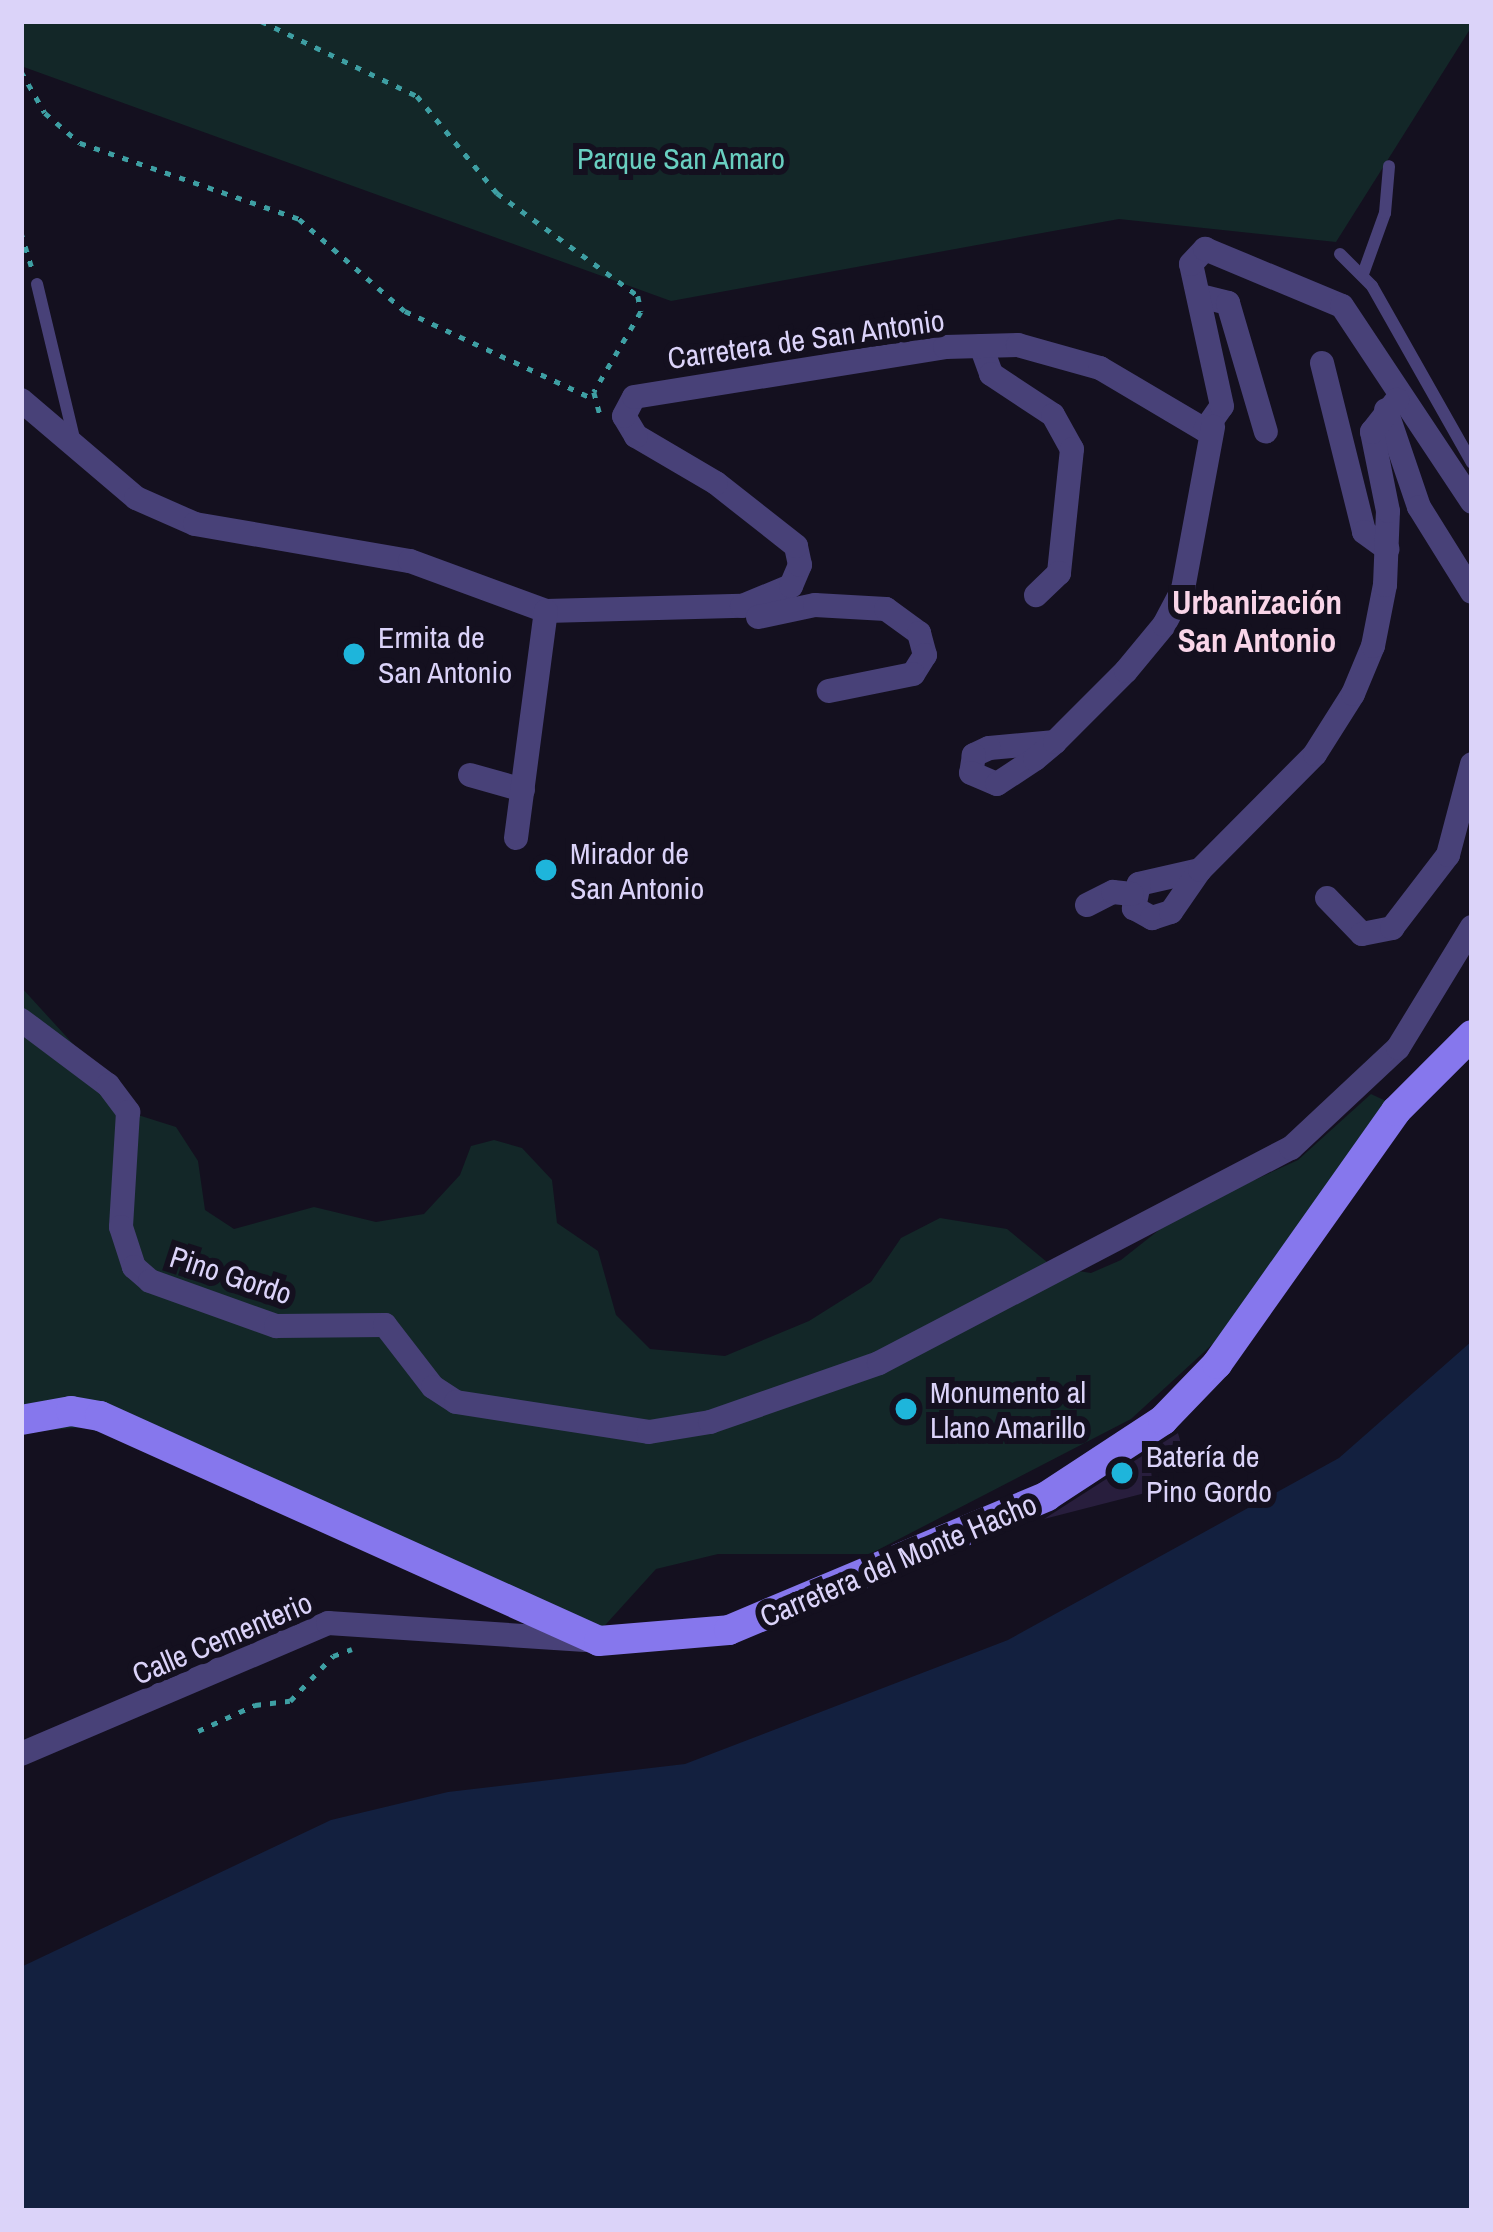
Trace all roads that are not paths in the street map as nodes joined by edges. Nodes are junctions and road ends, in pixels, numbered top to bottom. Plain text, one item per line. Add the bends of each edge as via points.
1 (1389, 166) dead end
2 (1340, 254) dead end
3 (1363, 274) junction
4 (37, 284) road end
5 (1200, 296) junction
6 (981, 346) junction
7 (1322, 363) dead end
8 (21, 400) edge
9 (1391, 405) junction
10 (1213, 427) junction
11 (1266, 432) dead end
12 (1436, 434) junction
13 (74, 438) junction
14 (1472, 463) edge
15 (1472, 502) edge
16 (1387, 549) junction
17 (1472, 592) edge
18 (1036, 595) dead end
19 (742, 606) junction
20 (546, 610) junction
21 (830, 691) dead end
22 (1055, 742) dead end
23 (1472, 764) edge
24 (470, 775) dead end
25 (523, 790) junction
26 (516, 838) dead end
27 (1200, 870) junction
28 (1132, 894) junction
29 (1327, 898) dead end
30 (1087, 905) dead end
31 (1472, 927) edge
32 (21, 1020) edge
33 (1472, 1035) edge
34 (21, 1420) edge
35 (599, 1641) junction
36 (21, 1754) edge

1 - 3 lane via 1385,212
2 - 3 lane
3 - 12 lane
4 - 13 lane
5 - 9 street via 1190,264 1204,249 1322,293 1373,342
5 - 10 street via 1222,394
5 - 11 street via 1228,304
6 - 10 street, Carretera de San Antonio via 1018,345 1100,368 1190,428
6 - 18 street via 992,374 1053,415 1072,449 1059,573
6 - 19 street, Carretera de San Antonio via 678,386 628,401 624,416 636,436 716,483 796,546 800,565 791,586
7 - 16 street via 1364,532
8 - 13 street, Carretera de San Antonio
9 - 12 street
9 - 16 street via 1371,441 1385,491
9 - 17 street via 1419,507
10 - 22 street via 1174,608
12 - 14 lane
12 - 15 street
13 - 20 street, Carretera de San Antonio via 111,478 164,514 410,561
16 - 27 street via 1380,620 1353,694 1287,787
19 - 20 street, Carretera de San Antonio
19 - 21 street via 757,617 815,605 886,609 919,633 925,655 913,674
20 - 25 street
23 - 29 street via 1448,855 1392,928 1362,934
24 - 25 street
25 - 26 street
27 - 28 street via 1139,884
27 - 28 street via 1165,916 1139,915
28 - 30 street via 1113,892
31 - 32 street, Pino Gordo via 1398,1048 1291,1148 879,1363 747,1411 649,1432 456,1402 433,1387 386,1325 276,1326 150,1281 134,1267 121,1227 128,1112 108,1085
33 - 35 main road, Carretera del Monte Hacho via 1396,1111 1216,1364 1124,1450 1047,1496 771,1617 686,1638
34 - 35 main road, Carretera del Monte Hacho via 71,1411 100,1416
35 - 36 street, Calle Cementerio via 328,1623

